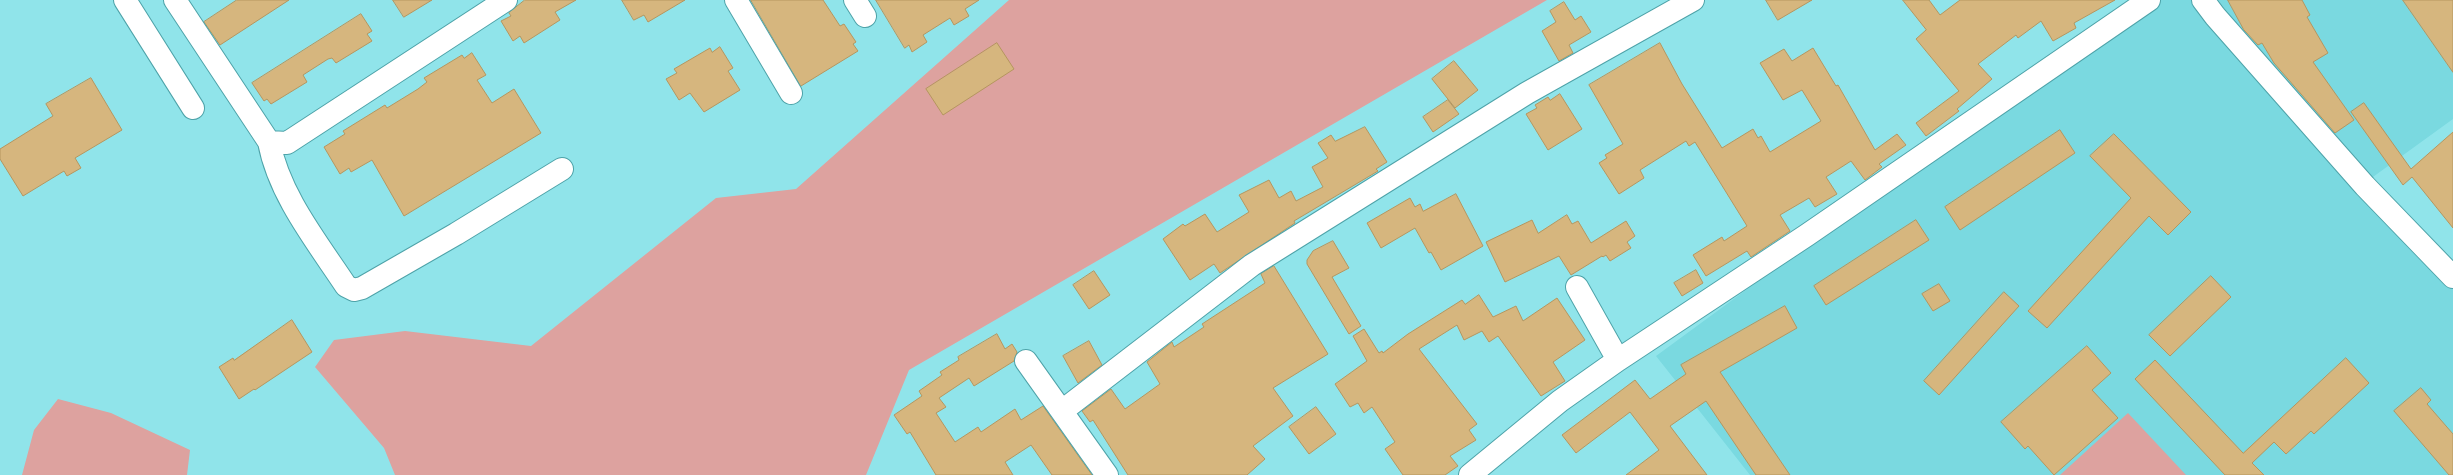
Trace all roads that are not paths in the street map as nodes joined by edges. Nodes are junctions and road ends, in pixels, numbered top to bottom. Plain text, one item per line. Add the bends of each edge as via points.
1 (125, 0) edge
2 (175, 0) edge
3 (506, 0) edge
4 (736, 0) edge
5 (1693, 0) edge
6 (2149, 0) edge
7 (2203, 0) edge
8 (791, 93) dead end
9 (193, 108) dead end
10 (269, 142) junction
11 (562, 169) dead end
12 (2453, 277) edge
13 (1577, 287) dead end
14 (1618, 360) junction
15 (1026, 361) dead end
16 (1062, 411) junction
17 (1107, 475) edge
18 (1470, 475) edge

1 - 9 street
2 - 10 street
3 - 10 street via 287,143
4 - 8 street
5 - 16 street via 1527,93 1252,265
6 - 14 street via 1814,231
7 - 12 street via 2365,186
10 - 11 street via 273,161 284,186 346,286 354,290 362,288 456,234
13 - 14 street
14 - 18 street via 1560,401
15 - 16 street
16 - 17 street

